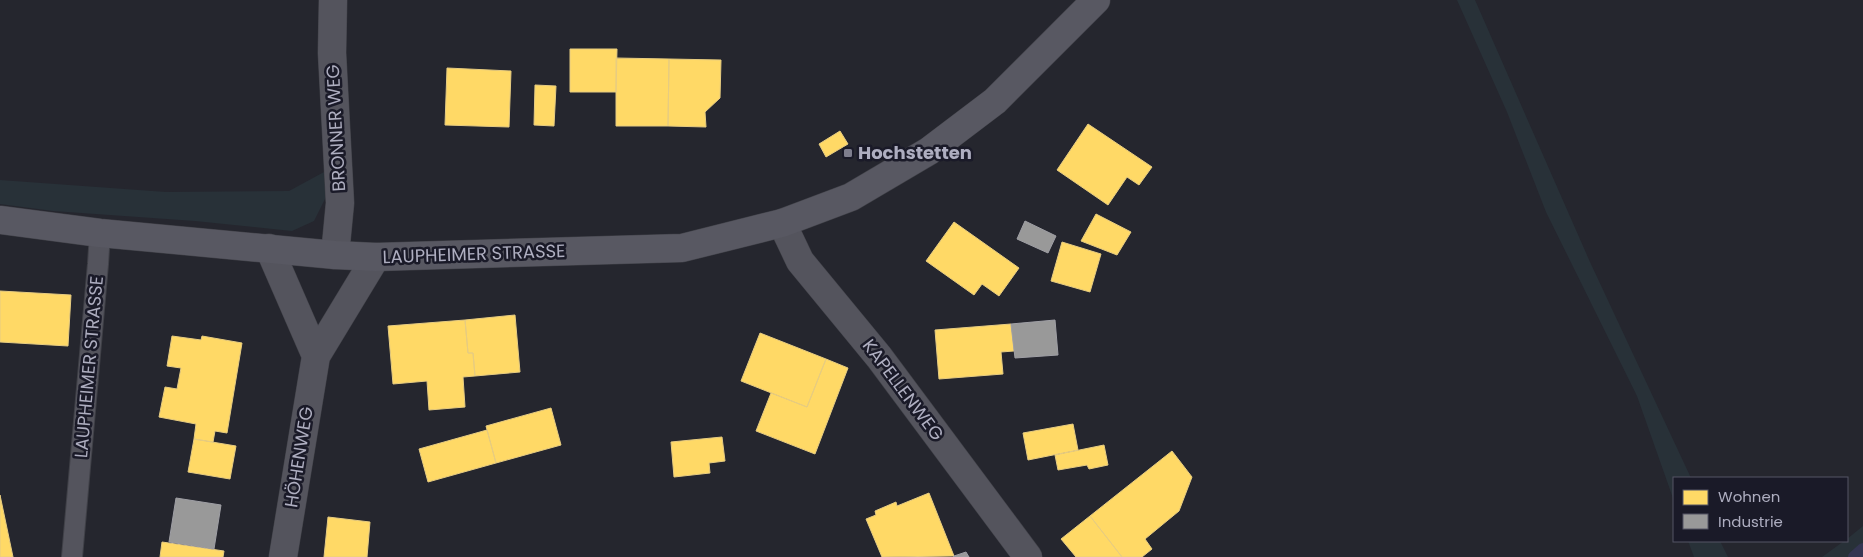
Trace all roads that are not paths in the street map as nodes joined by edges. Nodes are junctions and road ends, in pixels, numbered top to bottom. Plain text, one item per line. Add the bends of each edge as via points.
1 (333, 0) edge
2 (1096, 0) edge
3 (0, 220) edge
4 (782, 223) junction
5 (100, 233) junction
6 (269, 248) junction
7 (335, 255) junction
8 (376, 257) junction
9 (316, 356) junction
10 (72, 557) edge
11 (283, 557) edge
12 (1028, 557) edge

1 - 7 street, BRONNER WEG via 332,53 340,203
2 - 4 street, LAUPHEIMER STRASSE via 996,100 929,151 851,196
3 - 5 street
4 - 8 street, LAUPHEIMER STRASSE via 682,248
4 - 12 street, KAPELLENWEG via 800,261 880,356
5 - 6 street, LAUPHEIMER STRASSE
5 - 10 lane, LAUPHEIMER STRASSE
6 - 7 street, LAUPHEIMER STRASSE
6 - 9 street
7 - 8 street, LAUPHEIMER STRASSE
8 - 9 street, HÖHENWEG
9 - 11 street, HÖHENWEG

